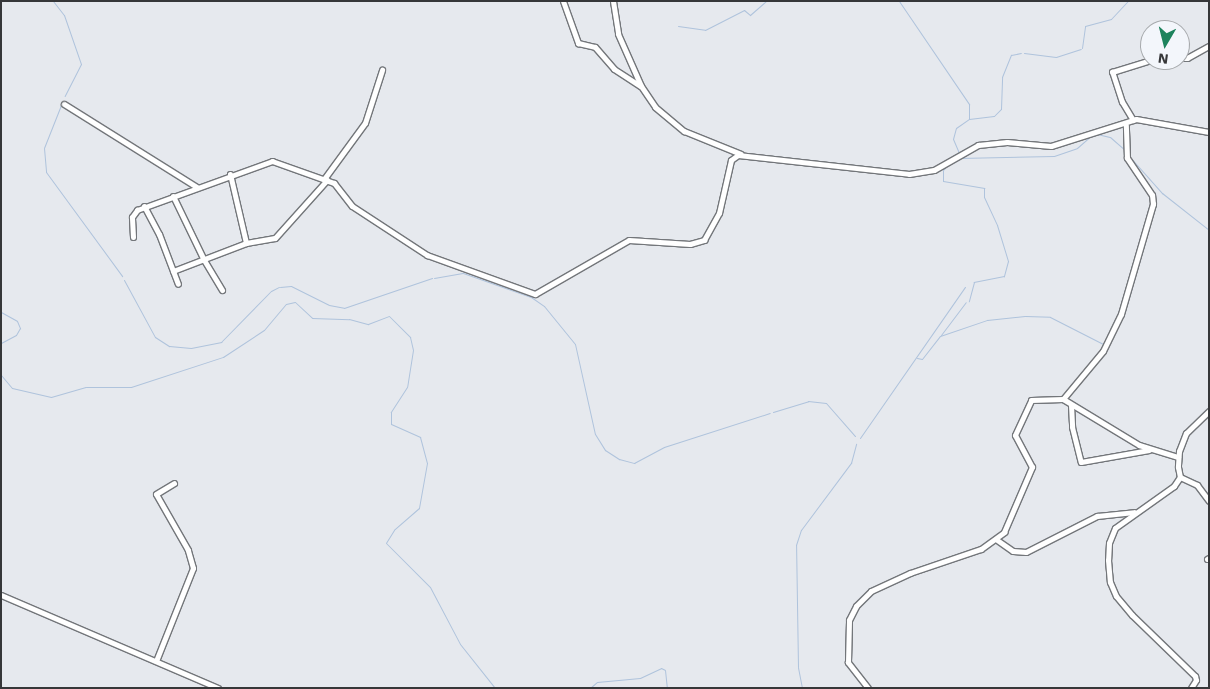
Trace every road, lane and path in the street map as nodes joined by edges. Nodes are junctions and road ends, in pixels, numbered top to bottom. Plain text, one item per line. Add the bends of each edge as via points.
1 (563, 1) edge
2 (613, 1) edge
3 (1209, 46) edge
4 (1190, 56) edge
5 (1140, 63) edge
6 (382, 70) dead end
7 (641, 86) junction
8 (64, 104) dead end
9 (1133, 120) junction
10 (1126, 125) junction
11 (1209, 132) edge
12 (742, 154) junction
13 (230, 174) junction
14 (326, 180) junction
15 (197, 187) junction
16 (173, 196) junction
17 (144, 206) junction
18 (134, 237) dead end
19 (246, 243) junction
20 (204, 260) junction
21 (173, 271) junction
22 (178, 284) dead end
23 (222, 290) dead end
24 (1064, 399) junction
25 (1071, 405) junction
26 (1209, 411) edge
27 (1150, 450) junction
28 (1178, 457) junction
29 (1180, 477) junction
30 (174, 483) dead end
31 (1209, 501) edge
32 (1134, 512) junction
33 (997, 540) junction
34 (1, 595) edge
35 (156, 661) junction
36 (218, 688) edge
37 (868, 688) edge
38 (1192, 688) edge

1 - 7 street via 578,43 595,47 614,69
2 - 7 street via 618,34
3 - 4 street
5 - 9 street via 1112,72 1125,109
6 - 14 street via 365,123
7 - 12 street via 656,107 684,131
8 - 15 street
9 - 10 street
9 - 11 street
10 - 12 street via 1051,146 986,143 967,149 934,170 909,174
10 - 24 street via 1126,155 1152,194 1153,204 1121,314 1102,351
12 - 14 street via 731,160 719,213 704,240 690,244 629,240 535,294 422,252 352,206 337,186
13 - 14 street via 269,161
13 - 15 street
13 - 19 street
14 - 19 street via 275,238
15 - 16 street
16 - 17 street
16 - 20 street
17 - 18 street via 132,217
17 - 21 street
19 - 20 street
20 - 21 street
20 - 23 street
21 - 22 street
24 - 25 street
24 - 33 street via 1031,400 1020,421 1015,439 1032,467 1011,522
25 - 27 street
25 - 27 street via 1072,428 1081,462
26 - 28 street via 1186,433
27 - 28 street
28 - 29 street
29 - 31 street via 1198,485
29 - 32 street via 1174,486
30 - 35 street via 156,494 188,550 193,568
32 - 33 street via 1097,516 1026,552 1012,551
32 - 38 street via 1115,528 1109,543 1112,586 1132,616 1195,676
33 - 37 street via 981,549 910,573 862,598 849,620 848,662
34 - 35 street
35 - 36 street

